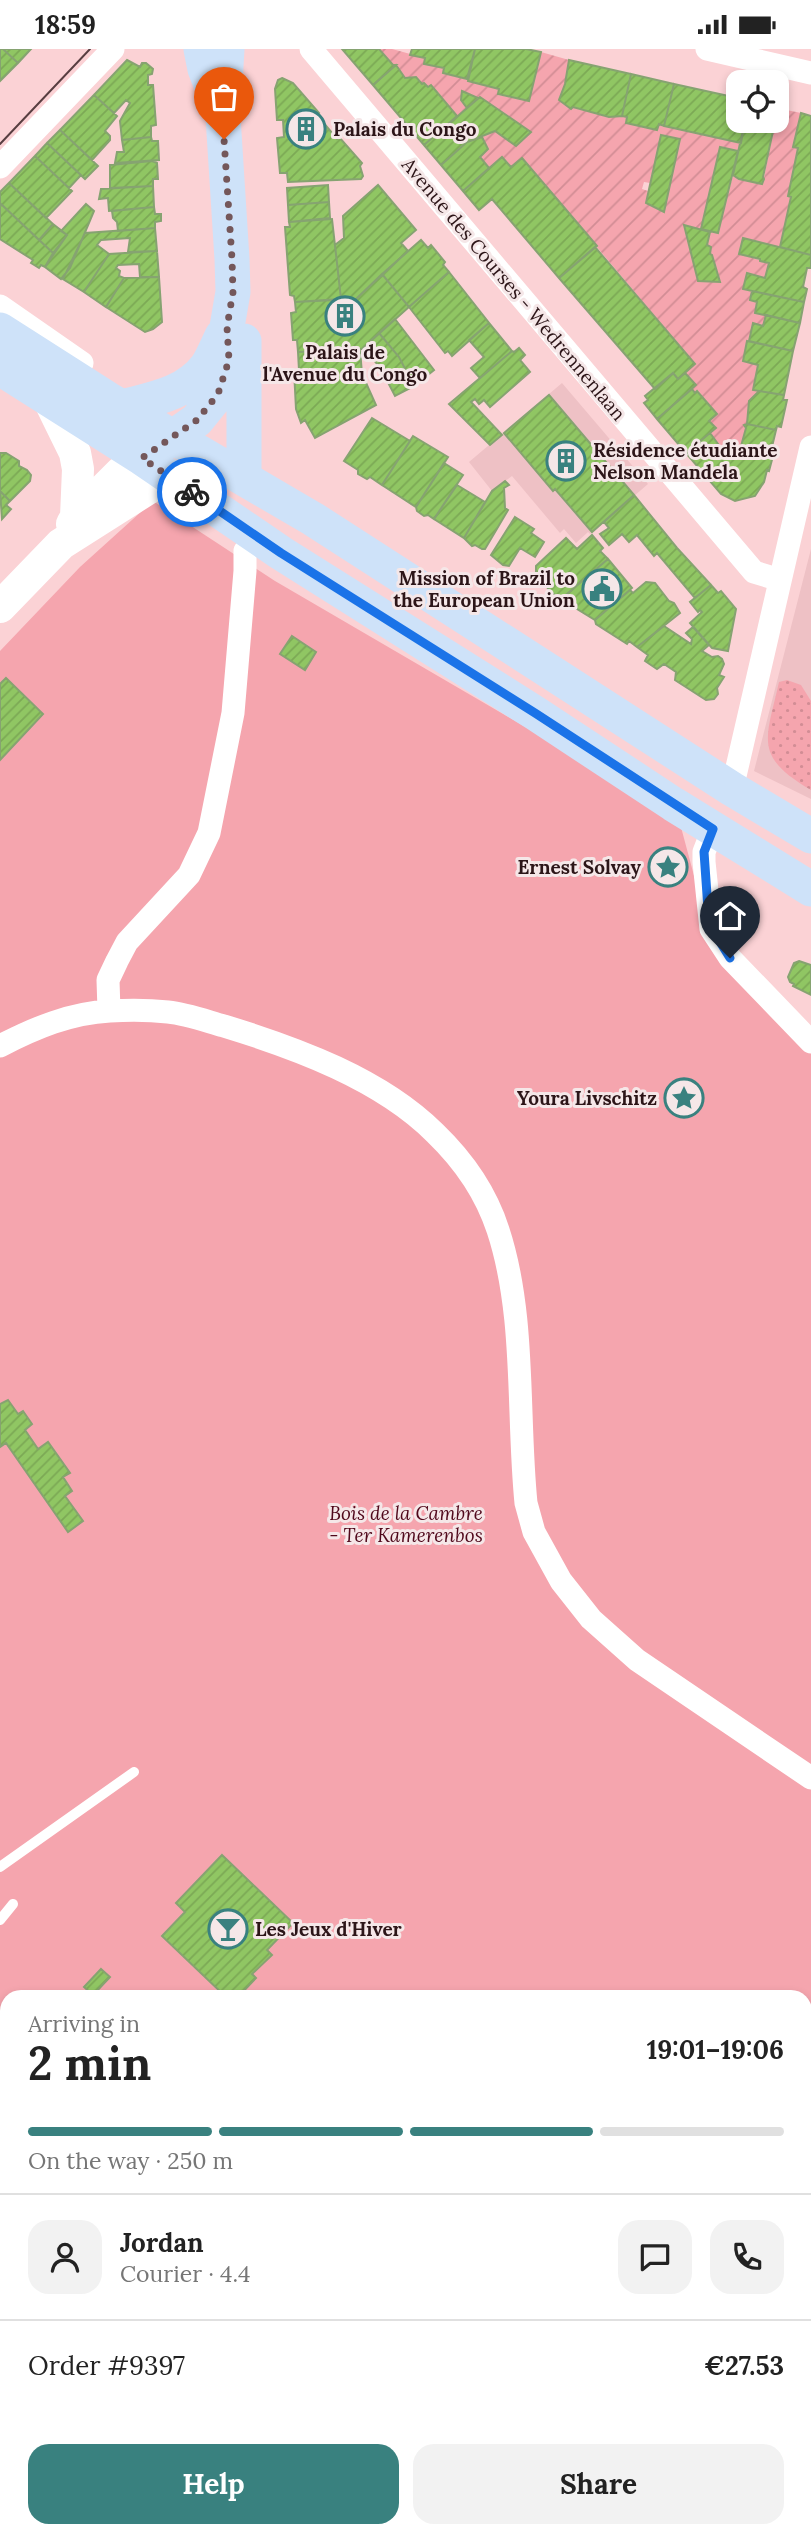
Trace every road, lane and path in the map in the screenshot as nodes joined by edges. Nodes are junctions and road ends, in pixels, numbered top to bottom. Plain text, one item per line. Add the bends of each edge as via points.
1 (113, 49) edge
2 (201, 49) edge
3 (227, 49) edge
4 (311, 49) edge
5 (707, 49) edge
6 (811, 72) edge
7 (223, 117) junction
8 (0, 167) edge
9 (233, 292) junction
10 (0, 306) edge
11 (227, 327) junction
12 (0, 330) edge
13 (0, 368) edge
14 (49, 400) junction
15 (115, 403) junction
16 (245, 428) junction
17 (189, 445) junction
18 (811, 447) edge
19 (155, 467) junction
20 (244, 477) junction
21 (69, 530) junction
22 (245, 551) dead end
23 (780, 580) junction
24 (0, 607) edge
25 (732, 789) junction
26 (811, 836) edge
27 (734, 842) junction
28 (811, 889) edge
29 (109, 1011) junction
30 (811, 1042) edge
31 (0, 1047) edge
32 (134, 1772) dead end
33 (811, 1778) edge
34 (0, 1867) edge
35 (13, 1904) dead end
36 (0, 1920) edge

1 - 8 street
2 - 7 main road
3 - 7 main road
4 - 23 street, Avenue des Courses - Wedrennenlaan via 754,572
5 - 6 street
7 - 9 main road
9 - 11 main road
9 - 16 main road via 245,347
10 - 15 street via 82,363
11 - 15 main road via 207,366 192,381 171,394
11 - 17 main road via 229,360 218,394 197,420
12 - 15 main road
13 - 14 main road
14 - 19 main road
14 - 21 main road via 78,469
15 - 17 main road
16 - 17 main road
16 - 20 main road
17 - 19 main road
17 - 20 main road
18 - 23 street
19 - 21 main road via 121,473
19 - 27 main road via 281,553
20 - 25 main road
21 - 24 main road
22 - 29 street via 233,713 209,833 189,875 127,943 108,980
23 - 25 street
25 - 26 main road
25 - 27 main road
27 - 28 main road
27 - 30 street via 704,852 712,929 730,958
29 - 31 street via 58,1019
29 - 33 street via 170,1012 274,1041 342,1071 395,1101 435,1132 475,1179 498,1228 511,1281 526,1503 534,1532 561,1581 591,1619 637,1660
32 - 34 lane
35 - 36 lane

